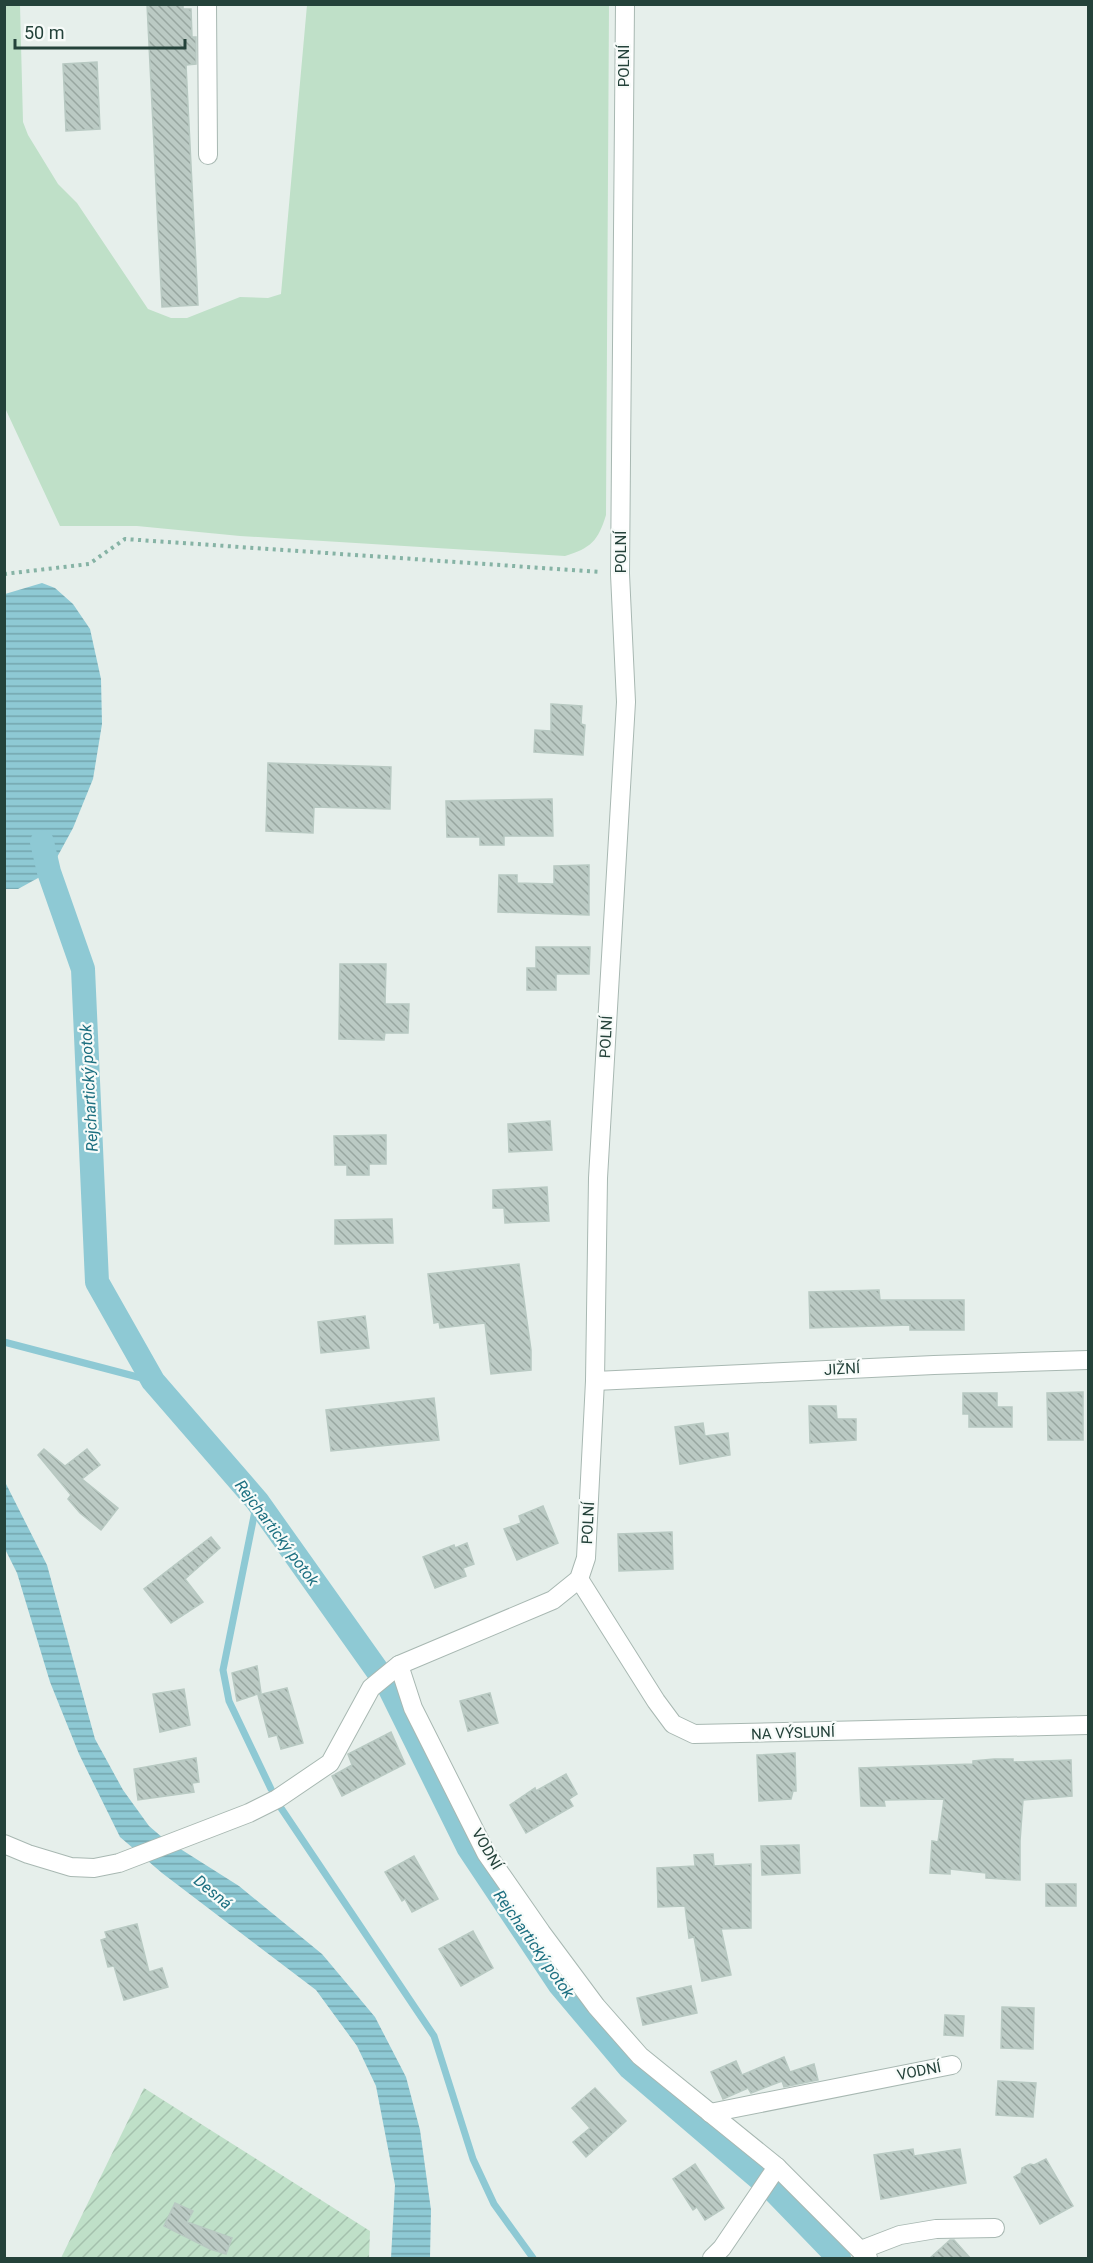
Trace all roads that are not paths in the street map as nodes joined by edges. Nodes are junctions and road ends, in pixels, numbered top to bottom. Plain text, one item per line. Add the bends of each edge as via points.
1 (207, 4) edge
2 (625, 4) edge
3 (208, 155) dead end
4 (1089, 1360) edge
5 (595, 1381) junction
6 (579, 1580) junction
7 (394, 1668) junction
8 (1089, 1725) edge
9 (4, 1844) edge
10 (952, 2065) dead end
11 (710, 2113) junction
12 (774, 2169) junction
13 (995, 2228) dead end
14 (864, 2254) edge
15 (712, 2259) edge

1 - 3 street
2 - 5 street, POLNÍ via 620,574 626,702 598,1178
4 - 5 street, JIŽNÍ
5 - 6 street, POLNÍ via 586,1558
6 - 7 street via 553,1600
6 - 8 street, NA VÝSLUNÍ via 673,1724 694,1734
7 - 9 street via 371,1688 330,1763 249,1813 119,1863 94,1868 71,1867
7 - 11 street, VODNÍ via 486,1853 535,1924 596,2006 640,2056
10 - 11 street, VODNÍ
11 - 12 street, VODNÍ
12 - 14 street, VODNÍ
12 - 15 street
13 - 14 street, VODNÍ via 936,2229 900,2235

